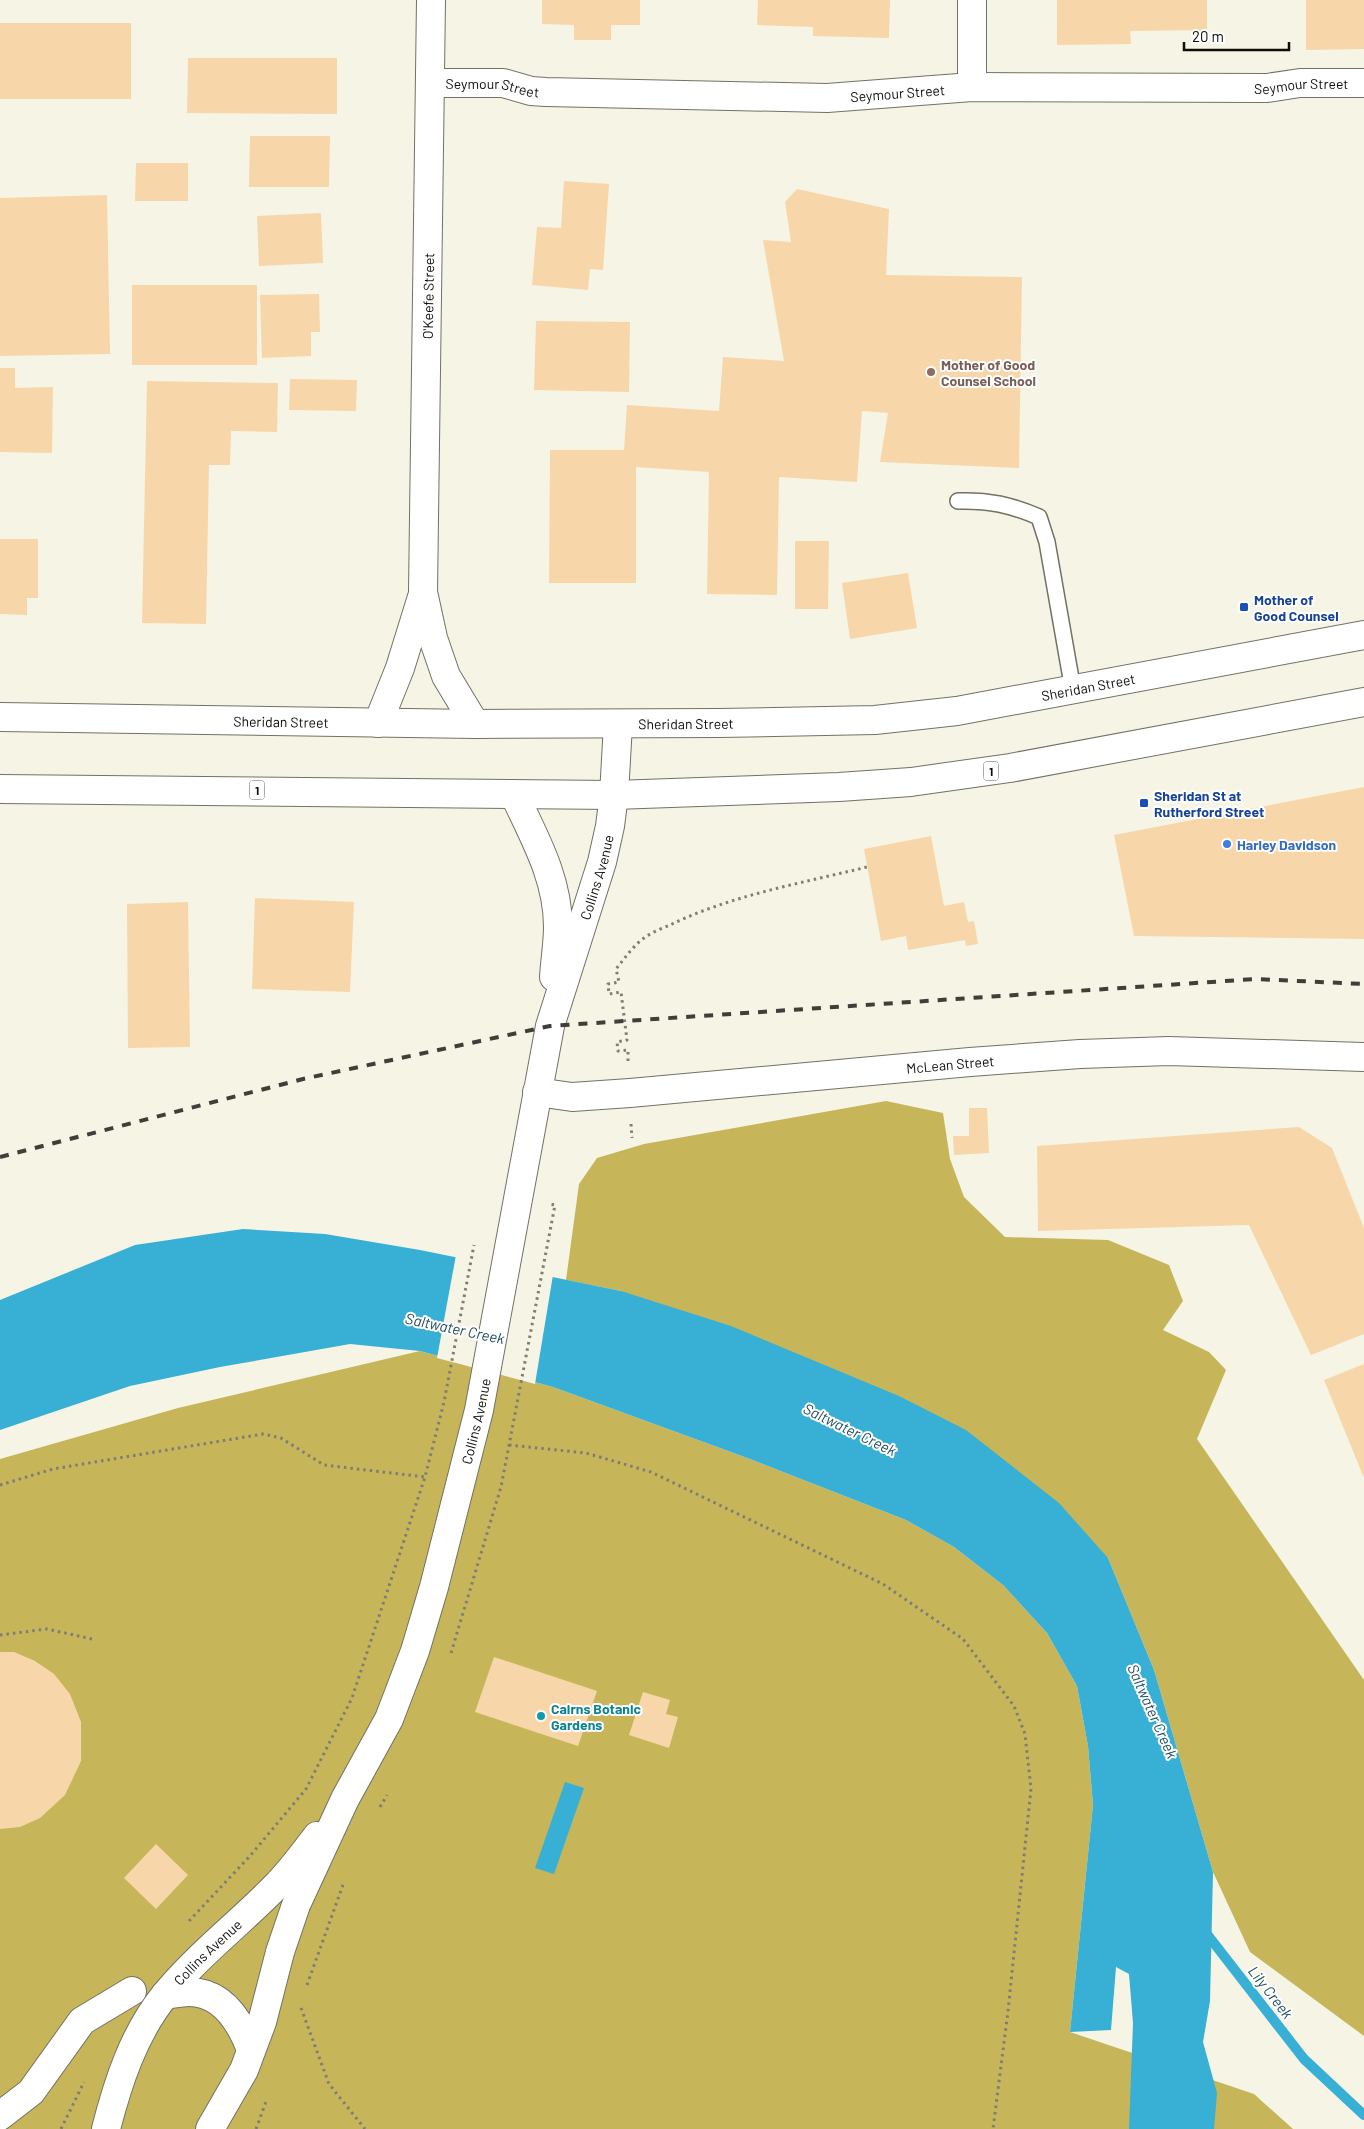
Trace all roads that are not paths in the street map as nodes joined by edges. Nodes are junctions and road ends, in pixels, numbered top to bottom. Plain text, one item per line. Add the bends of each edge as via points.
1 (431, 0) edge
2 (972, 0) edge
3 (1364, 82) edge
4 (431, 83) junction
5 (972, 87) junction
6 (958, 501) dead end
7 (423, 592) junction
8 (1364, 635) edge
9 (1073, 690) junction
10 (1364, 702) edge
11 (0, 717) edge
12 (378, 723) junction
13 (475, 724) junction
14 (618, 724) junction
15 (0, 789) edge
16 (514, 794) junction
17 (614, 796) junction
18 (550, 1026) junction
19 (1364, 1057) edge
20 (537, 1092) junction
21 (345, 1800) junction
22 (132, 1991) dead end
23 (165, 1995) junction
24 (251, 2050) junction
25 (0, 2116) edge
26 (106, 2129) edge
27 (210, 2129) edge

1 - 4 main road, O'Keefe Street
2 - 5 main road
3 - 5 main road, Seymour Street via 1300,83 1267,88
4 - 5 main road, Seymour Street via 503,83 546,92 827,98
4 - 7 main road, O'Keefe Street
6 - 9 lane via 981,500 1017,507 1039,517 1047,542
7 - 12 main road, O'Keefe Street via 402,662
7 - 13 main road, O'Keefe Street via 433,638 446,676
8 - 9 main road, Sheridan Street
9 - 14 main road, Sheridan Street via 957,711 894,718
10 - 17 main road, 1 via 1044,763 912,782
11 - 12 main road, Sheridan Street
12 - 13 main road, Sheridan Street
13 - 14 main road, Sheridan Street
14 - 17 main road, Collins Avenue
15 - 16 main road, 1
16 - 17 main road, 1
16 - 18 main road, Collins Avenue via 545,860 554,889 558,928
17 - 18 main road, Collins Avenue via 602,862
18 - 20 main road, Collins Avenue
19 - 20 main road, McLean Street via 1169,1051 970,1062 630,1094 572,1097
20 - 21 main road, Collins Avenue via 480,1410 434,1587 415,1651 389,1719
21 - 23 main road, Collins Avenue via 277,1885
21 - 24 main road, Collins Avenue via 296,1905
22 - 25 main road via 82,2021 31,2092
23 - 24 main road via 189,1992 219,2002 236,2018
23 - 26 main road, Collins Avenue via 136,2042
24 - 27 main road, Collins Avenue via 244,2070

